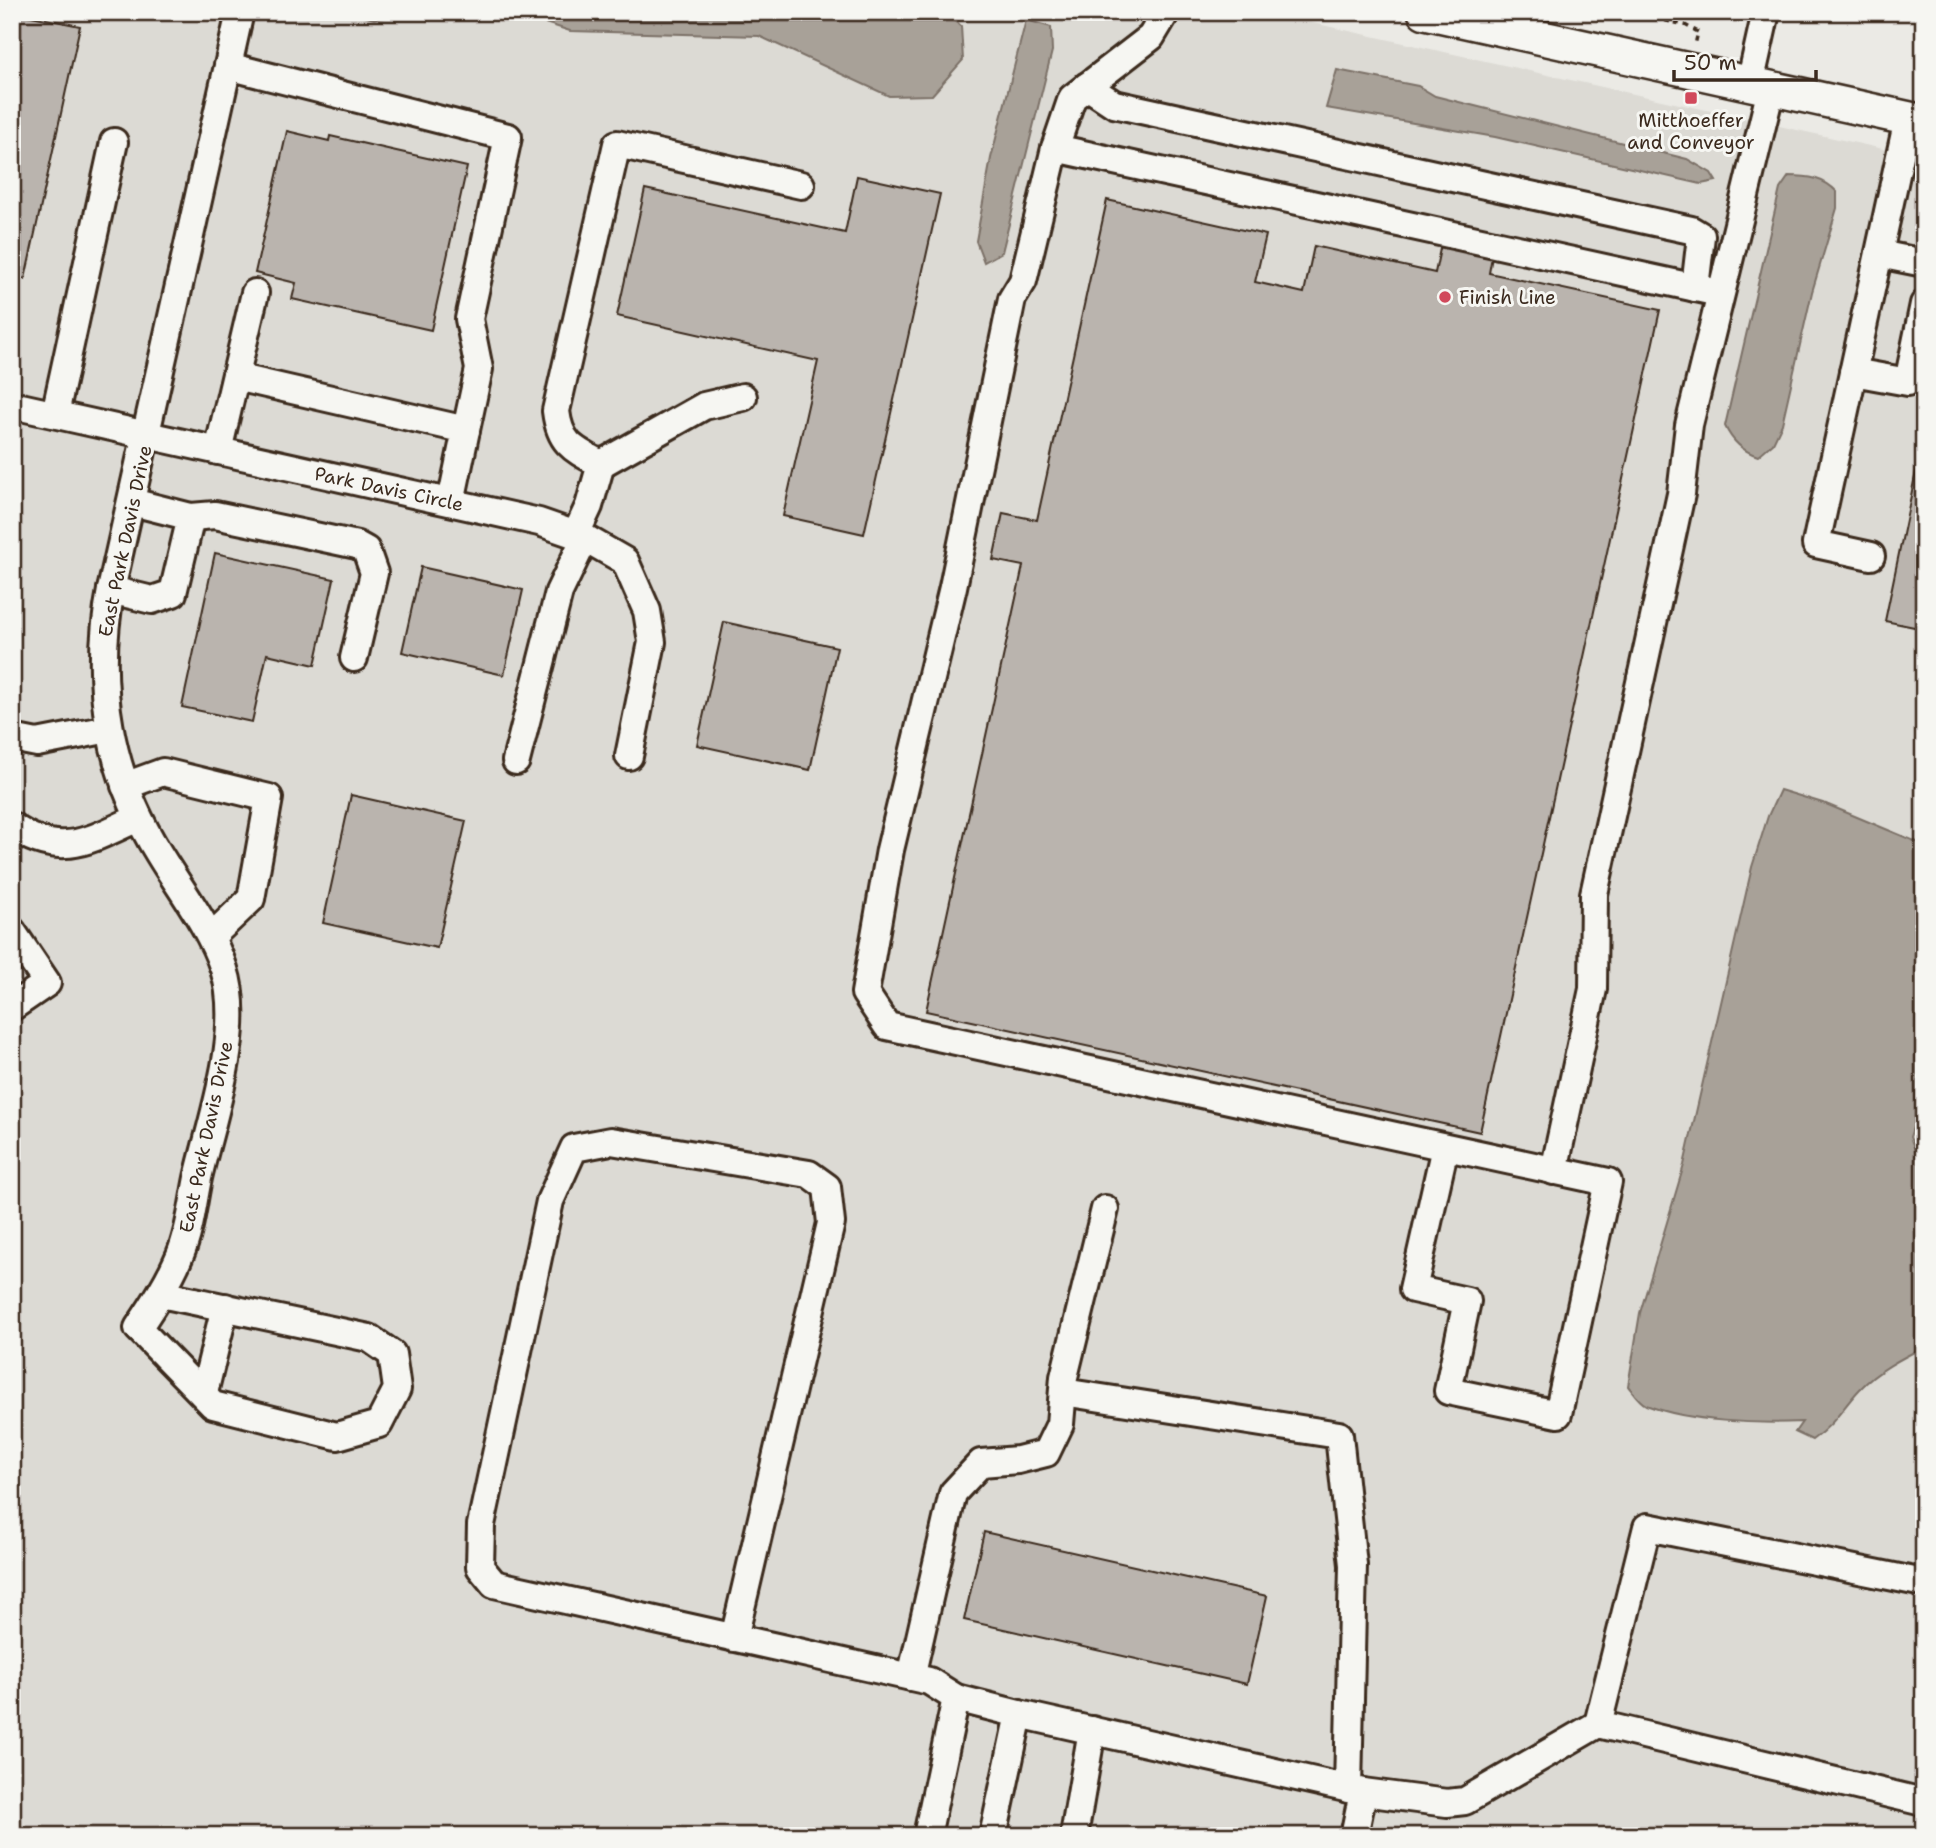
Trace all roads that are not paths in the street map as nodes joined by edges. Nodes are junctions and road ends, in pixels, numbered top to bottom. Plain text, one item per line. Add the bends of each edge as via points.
1 (240, 12) edge
2 (1166, 12) edge
3 (1425, 12) edge
4 (1766, 12) edge
5 (228, 66) junction
6 (1087, 86) junction
7 (1760, 86) junction
8 (1916, 120) edge
9 (114, 142) dead end
10 (1055, 148) junction
11 (801, 185) dead end
12 (1879, 254) junction
13 (1924, 263) edge
14 (1695, 288) junction
15 (255, 293) dead end
16 (1721, 294) junction
17 (1924, 304) edge
18 (1853, 372) junction
19 (236, 377) junction
20 (743, 397) dead end
21 (12, 405) edge
22 (55, 414) junction
23 (466, 430) junction
24 (147, 435) junction
25 (218, 451) junction
26 (601, 464) junction
27 (132, 502) junction
28 (451, 502) junction
29 (191, 517) junction
30 (581, 536) junction
31 (1871, 556) dead end
32 (111, 590) junction
33 (354, 658) dead end
34 (109, 729) junction
35 (12, 738) edge
36 (629, 756) dead end
37 (516, 761) dead end
38 (125, 786) junction
39 (138, 818) junction
40 (12, 827) edge
41 (12, 931) edge
42 (211, 937) junction
43 (12, 1007) edge
44 (1445, 1147) junction
45 (1554, 1171) junction
46 (1105, 1209) dead end
47 (161, 1294) junction
48 (225, 1307) junction
49 (1063, 1392) junction
50 (204, 1393) junction
51 (1924, 1583) edge
52 (734, 1638) junction
53 (911, 1677) junction
54 (956, 1698) junction
55 (1019, 1714) junction
56 (1598, 1724) junction
57 (1092, 1730) junction
58 (1355, 1791) junction
59 (1924, 1801) edge
60 (927, 1836) edge
61 (993, 1836) edge
62 (1074, 1836) edge
63 (1354, 1836) edge

1 - 5 street, East Park Davis Drive
2 - 6 street via 1151,37
3 - 7 main road
4 - 7 street
5 - 23 street via 508,138 469,319 479,369
5 - 24 street, East Park Davis Drive
6 - 10 street via 1072,98
6 - 14 street via 1114,104 1691,230 1701,236
7 - 8 main road
7 - 16 street
8 - 12 street
9 - 22 street
10 - 14 street
10 - 44 street via 1023,281 1012,299 953,587 890,849 864,993 887,1026
11 - 26 street via 617,144 555,411 558,429 570,447
12 - 13 street
12 - 18 street
14 - 16 street
15 - 19 street
16 - 45 street via 1689,425 1681,494 1594,894 1593,989
17 - 18 street via 1908,382
18 - 31 street via 1816,544
19 - 23 street
19 - 25 street
20 - 26 street via 704,406
21 - 22 street, Park Davis Circle
22 - 24 street, Park Davis Circle
23 - 28 street
24 - 25 street, Park Davis Circle
24 - 27 street, East Park Davis Drive
25 - 28 street, Park Davis Circle
26 - 30 street
27 - 29 street
27 - 32 street, East Park Davis Drive
28 - 30 street, Park Davis Circle
29 - 32 street via 173,593 152,600
29 - 33 street via 215,515 366,550 374,573
30 - 36 street, Park Davis Circle via 625,561 647,611 652,642
30 - 37 street via 559,592
32 - 34 street, East Park Davis Drive via 103,650
34 - 35 street via 43,742
34 - 38 street, East Park Davis Drive
38 - 39 street, East Park Davis Drive
38 - 42 street via 163,772 269,798 251,899
39 - 40 street via 71,844 49,846
39 - 42 street, East Park Davis Drive
41 - 43 street via 47,983
42 - 47 street, East Park Davis Drive via 230,1002 227,1050 182,1252
44 - 45 street
44 - 45 street via 1413,1289 1468,1301 1448,1391 1558,1414 1608,1182
46 - 49 street
47 - 48 street
47 - 50 street, East Park Davis Drive via 138,1328
48 - 50 street
48 - 50 street via 369,1338 392,1354 397,1389 379,1424 337,1436 213,1405
49 - 53 street via 1060,1424 1046,1453 981,1463 953,1493
49 - 58 street via 1339,1435 1353,1565
51 - 56 street via 1647,1527
52 - 52 street via 494,1584 480,1567 481,1525 550,1201 574,1148 611,1142 809,1174 827,1187 831,1223
52 - 53 street
53 - 54 street via 929,1681
54 - 55 street
54 - 60 street
55 - 57 street
55 - 61 street
56 - 58 street via 1465,1801 1447,1803
56 - 59 street
57 - 58 street
57 - 62 street
58 - 63 street

